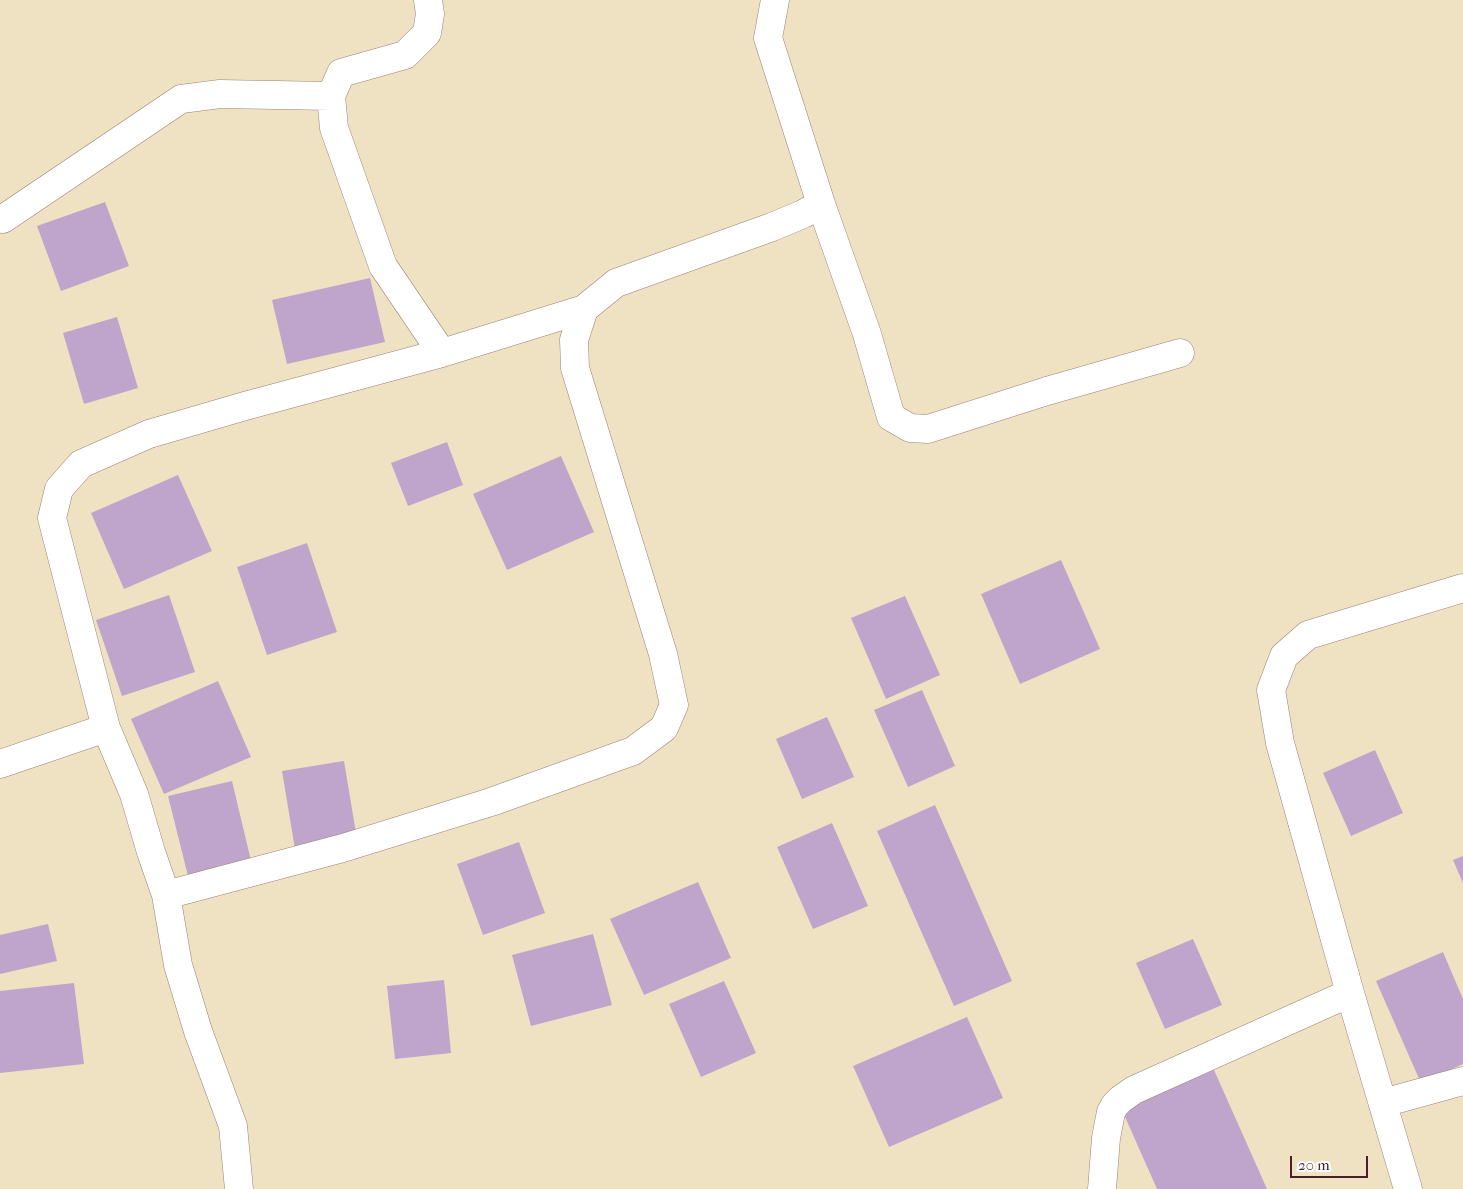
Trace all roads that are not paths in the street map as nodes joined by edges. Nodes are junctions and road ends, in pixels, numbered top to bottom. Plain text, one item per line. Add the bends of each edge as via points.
1 (428, 0) edge
2 (775, 0) edge
3 (331, 96) junction
4 (821, 204) junction
5 (3, 219) dead end
6 (584, 309) junction
7 (442, 353) junction
8 (1180, 354) dead end
9 (1463, 588) edge
10 (106, 728) junction
11 (0, 764) edge
12 (166, 895) junction
13 (1350, 993) junction
14 (1463, 1081) edge
15 (1383, 1103) junction
16 (239, 1189) edge
17 (1102, 1189) edge
18 (1408, 1189) edge

1 - 3 street via 427,33 405,55 341,73
2 - 4 street via 768,38
3 - 5 street via 220,94 181,99
3 - 7 street via 334,128 383,266
4 - 6 street via 772,227 616,283
4 - 8 street via 867,334 891,417 910,428 928,428
6 - 7 street
6 - 12 street via 574,340 575,368 663,654 674,705 664,728 633,751 491,802 343,848
7 - 10 street via 149,434 81,464 59,489 52,518
9 - 13 street via 1308,636 1284,656 1270,690 1280,743
10 - 11 street
10 - 12 street via 134,794
12 - 16 street via 178,965 233,1126
13 - 15 street
13 - 17 street via 1134,1090 1121,1099 1111,1112
14 - 15 street
15 - 18 street

